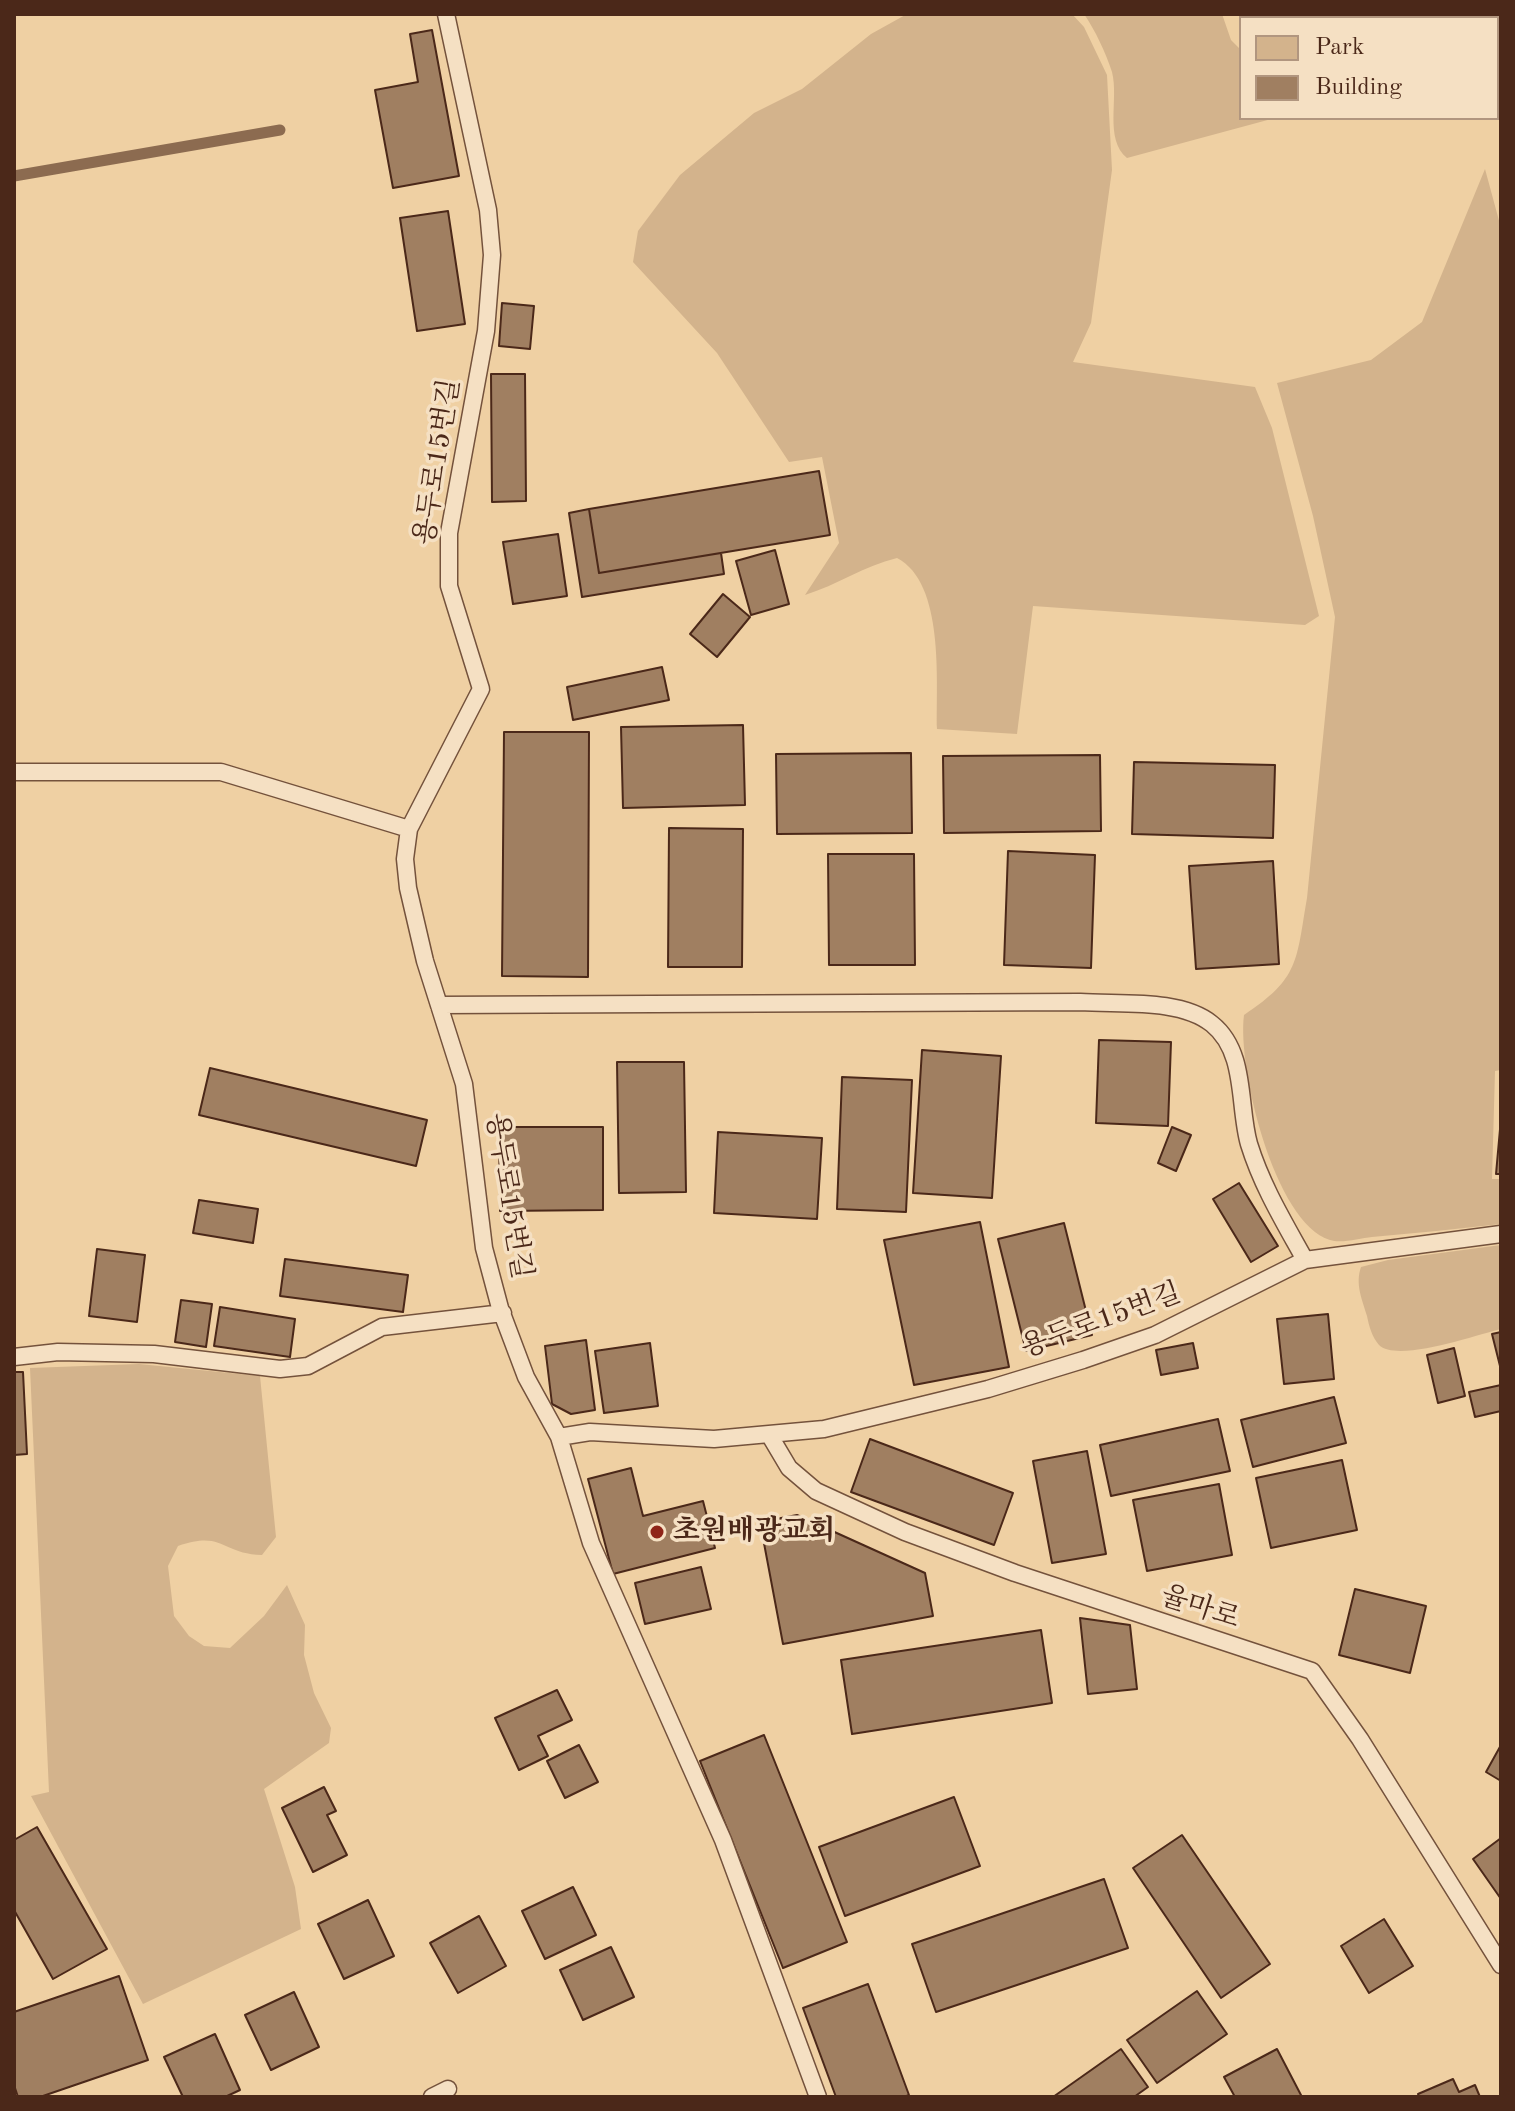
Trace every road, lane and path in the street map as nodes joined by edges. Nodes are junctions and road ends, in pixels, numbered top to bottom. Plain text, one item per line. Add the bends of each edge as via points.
1 (446, 14) edge
2 (14, 772) edge
3 (409, 829) junction
4 (439, 1005) junction
5 (1501, 1234) edge
6 (1305, 1260) junction
7 (503, 1313) junction
8 (14, 1357) edge
9 (770, 1436) junction
10 (559, 1437) junction
11 (1501, 1965) edge
12 (448, 2089) dead end
13 (432, 2097) edge
14 (818, 2097) edge

1 - 3 lane, 용두로15번길 via 488,210 492,255 486,331 449,533 449,586 481,689
2 - 3 lane via 221,772
3 - 4 lane, 용두로15번길 via 408,888
4 - 6 lane via 1080,1002 1193,1014 1225,1039 1235,1061 1248,1142 1267,1193
4 - 7 lane, 용두로15번길 via 464,1084 484,1248
5 - 6 lane, 용두로15번길
6 - 9 lane, 용두로15번길 via 1155,1335 1083,1360 902,1411
7 - 8 lane via 382,1327 308,1366 280,1369 154,1354 58,1352
7 - 10 lane, 용두로15번길 via 526,1377
9 - 10 lane, 용두로15번길 via 714,1439 590,1432
9 - 11 lane, 율마로 via 789,1468 816,1491 905,1532 1312,1671
10 - 14 lane via 591,1543 723,1840
12 - 13 lane

